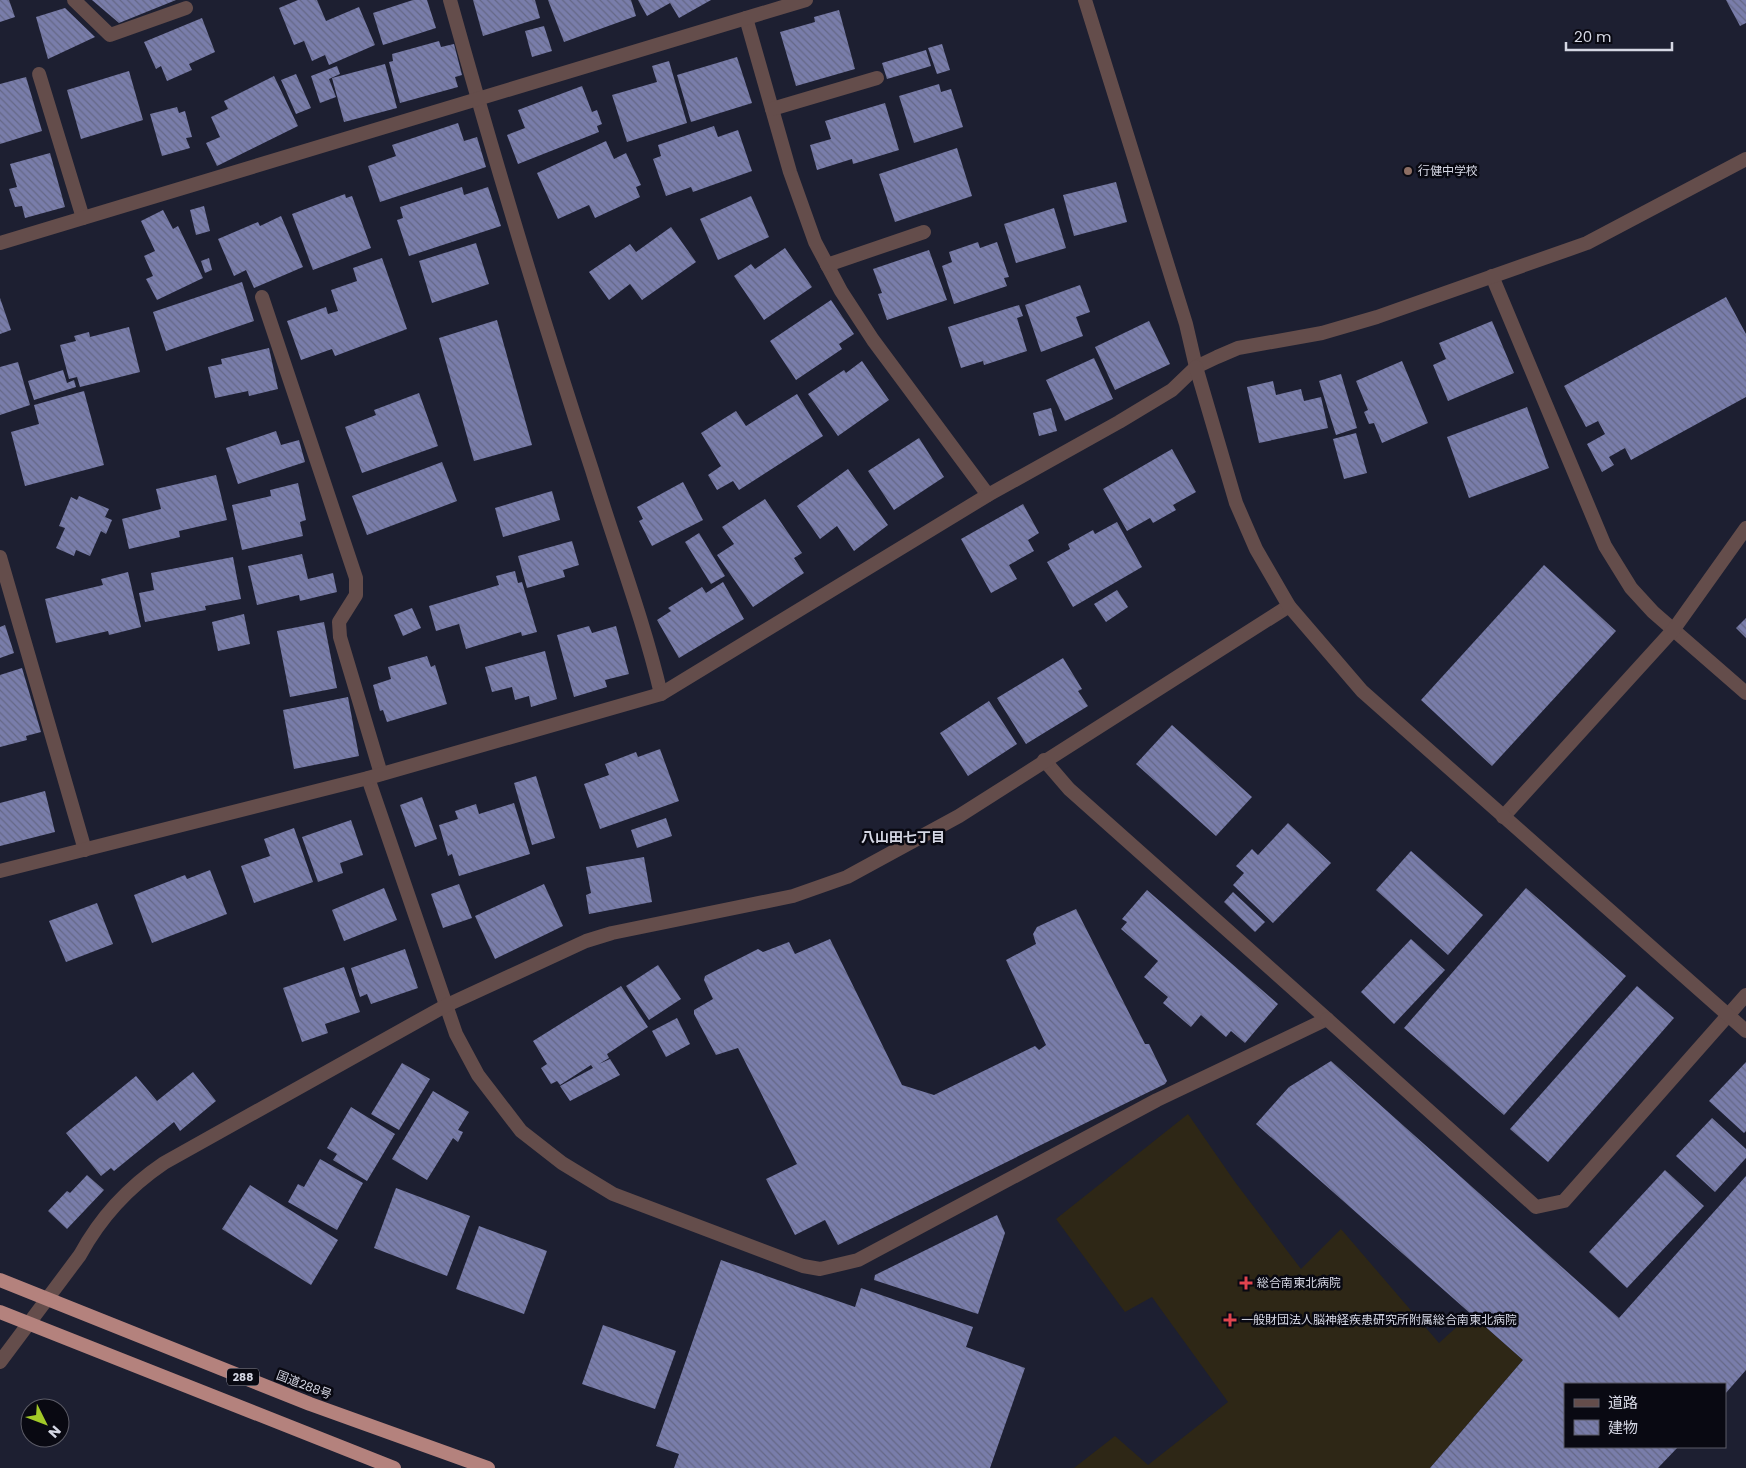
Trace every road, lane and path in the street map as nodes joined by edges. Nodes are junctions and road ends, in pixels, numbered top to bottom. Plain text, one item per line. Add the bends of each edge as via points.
1 (74, 0) edge
2 (450, 0) edge
3 (806, 0) edge
4 (1085, 0) edge
5 (186, 8) dead end
6 (746, 18) junction
7 (39, 74) dead end
8 (877, 78) dead end
9 (477, 98) junction
10 (772, 109) junction
11 (1746, 159) edge
12 (83, 218) junction
13 (924, 232) dead end
14 (0, 243) edge
15 (827, 264) junction
16 (1492, 276) junction
17 (262, 297) dead end
18 (1196, 367) junction
19 (988, 495) junction
20 (1746, 528) edge
21 (0, 557) edge
22 (1289, 606) junction
23 (1674, 629) junction
24 (1746, 693) edge
25 (661, 694) junction
26 (1044, 760) junction
27 (374, 776) junction
28 (1503, 817) junction
29 (85, 850) junction
30 (0, 871) edge
31 (1746, 995) edge
32 (446, 1006) junction
33 (1728, 1014) junction
34 (1327, 1019) junction
35 (1746, 1031) edge
36 (0, 1280) edge
37 (0, 1312) edge
38 (0, 1362) edge
39 (394, 1468) edge
40 (488, 1468) edge

1 - 5 street via 110,35
2 - 9 street
3 - 6 street
4 - 18 street via 1186,324
6 - 9 street
6 - 10 street
7 - 12 street
8 - 10 street
9 - 12 street
9 - 25 street via 636,604
10 - 15 street via 804,214
11 - 16 street via 1587,243
12 - 14 street
13 - 15 street
15 - 19 street via 873,340
16 - 18 street via 1322,333 1238,348
16 - 23 street via 1605,546 1631,588
17 - 27 street via 356,578 356,595 339,622 340,637
18 - 19 street via 1172,390
18 - 22 street via 1236,502 1256,549
19 - 25 street
20 - 23 street
21 - 29 street
22 - 26 street
22 - 28 street via 1362,690
23 - 24 street
23 - 28 street
25 - 27 street
26 - 32 street via 959,816 848,876 793,896 586,941
26 - 34 street via 1069,789
27 - 29 street
27 - 32 street
28 - 33 street
29 - 30 street
31 - 33 street
32 - 34 street via 456,1034 478,1075 499,1104 521,1131 562,1163 592,1183 633,1202 803,1266 820,1269 858,1260 1157,1100
32 - 38 street via 146,1175 90,1236 80,1255
33 - 34 street via 1564,1200 1536,1207
33 - 35 street
36 - 40 highway, 国道288号 / 288 via 310,1404
37 - 39 highway, 288

